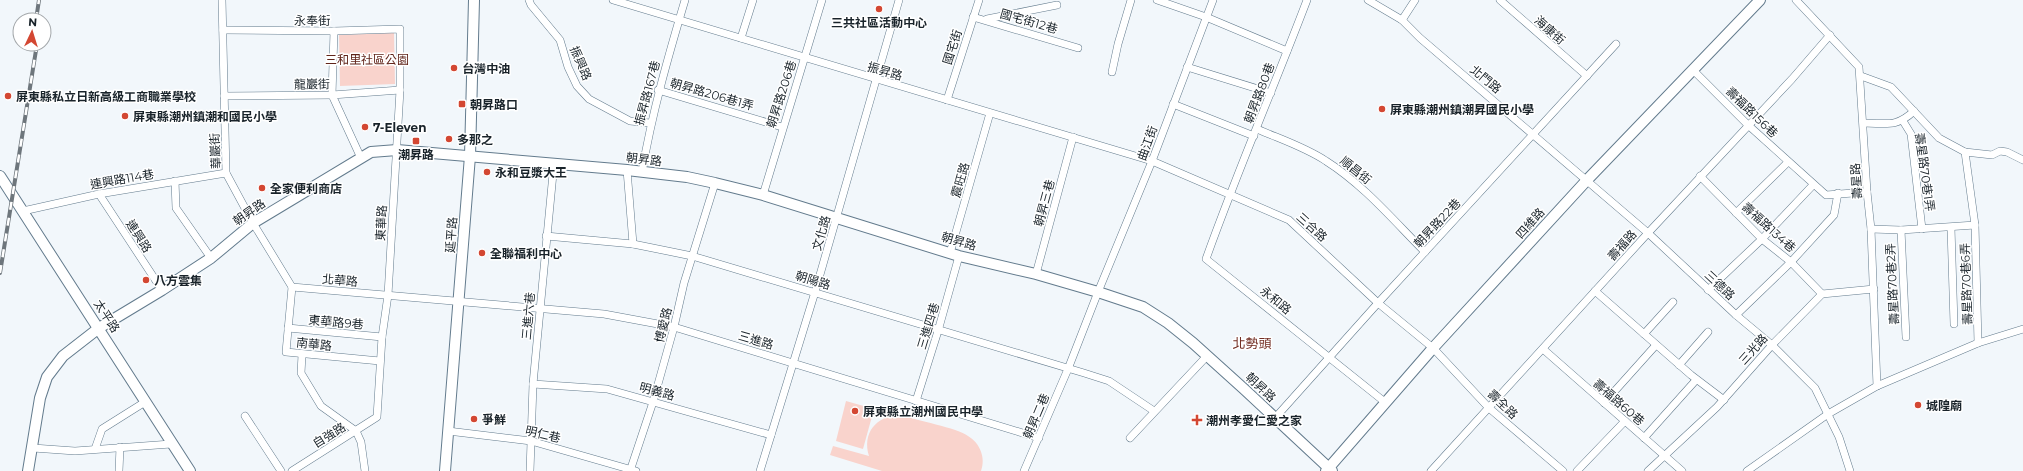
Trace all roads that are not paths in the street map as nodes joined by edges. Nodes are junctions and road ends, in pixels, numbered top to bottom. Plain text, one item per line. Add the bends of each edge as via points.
1 (222, 0) edge
2 (474, 0) edge
3 (529, 0) edge
4 (612, 0) edge
5 (685, 0) edge
6 (752, 0) edge
7 (822, 0) edge
8 (899, 0) edge
9 (979, 0) edge
10 (1131, 0) edge
11 (1157, 0) edge
12 (1213, 0) edge
13 (1307, 0) edge
14 (1368, 0) edge
15 (1415, 0) edge
16 (1500, 0) edge
17 (1760, 0) edge
18 (1796, 0) edge
19 (1057, 5) dead end
20 (973, 17) junction
21 (1206, 17) junction
22 (679, 20) junction
23 (985, 20) junction
24 (1402, 20) junction
25 (400, 29) joint
26 (223, 30) junction
27 (334, 31) junction
28 (1830, 35) junction
29 (741, 38) junction
30 (1616, 44) dead end
31 (1078, 48) dead end
32 (1287, 51) junction
33 (805, 57) junction
34 (1187, 67) junction
35 (1693, 70) junction
36 (1112, 72) dead end
37 (1587, 76) junction
38 (1861, 76) junction
39 (875, 80) junction
40 (400, 90) junction
41 (658, 90) junction
42 (1271, 93) junction
43 (332, 95) junction
44 (224, 96) junction
45 (947, 100) junction
46 (1173, 104) junction
47 (1914, 111) junction
48 (990, 112) junction
49 (1903, 121) junction
50 (650, 123) junction
51 (1864, 123) junction
52 (1748, 125) junction
53 (782, 126) junction
54 (1255, 132) junction
55 (1535, 134) junction
56 (1073, 137) junction
57 (397, 150) junction
58 (1965, 152) junction
59 (470, 156) junction
60 (360, 158) junction
61 (2023, 160) edge
62 (1152, 162) junction
63 (1788, 162) junction
64 (554, 163) junction
65 (627, 170) junction
66 (642, 172) junction
67 (226, 173) junction
68 (0, 176) edge
69 (1700, 176) junction
70 (1586, 180) junction
71 (175, 182) junction
72 (715, 183) junction
73 (1813, 185) junction
74 (1867, 192) junction
75 (1838, 193) junction
76 (99, 194) junction
77 (1230, 194) junction
78 (763, 195) junction
79 (23, 210) junction
80 (1736, 213) junction
81 (836, 218) junction
82 (253, 223) junction
83 (1975, 225) junction
84 (1922, 228) junction
85 (1951, 228) junction
86 (1871, 229) junction
87 (1901, 230) junction
88 (1648, 233) junction
89 (546, 236) junction
90 (1762, 239) junction
91 (633, 244) junction
92 (1424, 252) junction
93 (955, 254) junction
94 (692, 256) junction
95 (211, 258) junction
96 (1791, 262) junction
97 (1036, 274) junction
98 (292, 287) junction
99 (1874, 289) junction
100 (162, 290) junction
101 (1708, 290) junction
102 (1595, 291) junction
103 (815, 292) junction
104 (1098, 292) junction
105 (1822, 294) junction
106 (388, 295) junction
107 (460, 301) junction
108 (1673, 302) dead end
109 (1378, 303) junction
110 (540, 308) junction
111 (1736, 315) junction
112 (1954, 324) dead end
113 (99, 328) junction
114 (288, 328) junction
115 (674, 328) junction
116 (2023, 329) edge
117 (938, 330) junction
118 (1708, 332) dead end
119 (1644, 334) junction
120 (382, 337) junction
121 (1906, 337) dead end
122 (1978, 343) junction
123 (1656, 345) junction
124 (1772, 345) junction
125 (1433, 348) junction
126 (1543, 350) junction
127 (302, 355) junction
128 (1207, 356) junction
129 (1329, 357) junction
130 (380, 361) junction
131 (794, 363) junction
132 (1679, 365) junction
133 (1068, 369) junction
134 (1696, 380) junction
135 (533, 384) junction
136 (1876, 386) junction
137 (1724, 400) junction
138 (916, 401) junction
139 (145, 402) junction
140 (654, 402) junction
141 (1386, 403) junction
142 (1604, 403) junction
143 (1489, 408) junction
144 (1154, 411) junction
145 (1828, 414) junction
146 (245, 416) dead end
147 (376, 418) joint
148 (1275, 418) junction
149 (1625, 421) junction
150 (356, 430) junction
151 (448, 431) junction
152 (772, 435) junction
153 (1039, 438) junction
154 (1130, 438) dead end
155 (1644, 438) junction
156 (531, 441) junction
157 (171, 444) junction
158 (33, 448) junction
159 (120, 448) junction
160 (95, 449) junction
161 (1664, 456) junction
162 (632, 470) edge
163 (1329, 470) edge
164 (28, 471) edge
165 (119, 471) edge
166 (190, 471) edge
167 (281, 471) edge
168 (292, 471) edge
169 (365, 471) edge
170 (445, 471) edge
171 (530, 471) edge
172 (760, 471) edge
173 (1024, 471) edge
174 (1430, 471) edge
175 (1563, 471) edge
176 (1577, 471) edge
177 (1648, 471) edge
178 (1682, 471) edge
179 (1747, 471) edge
180 (1850, 471) edge

1 - 26 street, 華巖街
2 - 59 main road, 延平路
3 - 50 street, 振興路 via 560,40 577,86 588,99 630,121
4 - 22 street, 振昇路
5 - 22 street, 振昇路167巷
6 - 29 street
7 - 33 street, 朝昇路206巷
8 - 39 street, 文化路
9 - 20 street, 國宅街
10 - 36 street
11 - 21 street
12 - 21 street, 曲江街
13 - 32 street, 朝昇路80巷
14 - 24 street, 北門路
15 - 24 street
16 - 37 street, 海康街
17 - 35 main road, 四維路
18 - 28 street, 壽星路
19 - 23 street
20 - 23 street, 國宅街12巷
20 - 45 street, 國宅街
21 - 32 street
21 - 34 street, 曲江街
22 - 29 street, 振昇路
22 - 41 street, 振昇路167巷
23 - 31 street, 國宅街12巷
24 - 55 street, 北門路
25 - 27 street, 永奉街
25 - 40 street, 東華路
26 - 27 street, 永奉街
26 - 44 street, 華巖街
27 - 43 street
28 - 38 street, 壽星路 via 1859,67
28 - 52 street, 壽福路
29 - 33 street, 振昇路
30 - 37 street, 朝昇路22巷
32 - 42 street, 朝昇路80巷
33 - 39 street, 振昇路
33 - 53 street, 朝昇路206巷
34 - 42 street
34 - 46 street, 曲江街
35 - 52 street, 壽福路156巷
35 - 70 main road, 四維路
37 - 55 street, 朝昇路22巷
38 - 47 street via 1891,87
38 - 51 street, 壽星路
39 - 45 street, 振昇路
39 - 81 street, 文化路
40 - 43 street, 龍巖街
40 - 57 street, 東華路
41 - 50 street, 振昇路167巷
41 - 53 street, 朝昇路206巷1弄
42 - 54 street, 朝昇路80巷
43 - 44 street, 龍巖街
43 - 60 street
44 - 67 street, 華巖街
45 - 48 street, 振昇路
46 - 54 street, 順昌街
46 - 62 street, 曲江街
47 - 49 street, 壽星路70巷1弄
47 - 58 street via 1939,138
48 - 56 street, 振昇路
48 - 93 street, 震旺路
49 - 51 street, 壽星路70巷1弄 via 1896,124
49 - 84 street, 壽星路70巷1弄 via 1911,134
50 - 66 street, 振昇路167巷
51 - 74 street, 壽星路
52 - 63 street, 壽福路156巷
52 - 69 street, 壽福路
53 - 78 street, 朝昇路206巷
54 - 77 street, 朝昇路80巷
54 - 92 street, 順昌街 via 1325,160 1338,169 1366,192
55 - 70 street, 北門路
55 - 92 street, 朝昇路22巷
56 - 62 street, 振昇路
56 - 97 street, 朝昇三巷
57 - 59 main road, 朝昇路
57 - 60 main road, 朝昇路 via 371,152
57 - 106 street, 東華路
58 - 61 street via 1992,155 2000,151
58 - 83 street, 壽星路70巷6弄
59 - 64 main road, 朝昇路
59 - 107 main road, 延平路
60 - 82 main road, 朝昇路
62 - 77 street, 三合路
62 - 104 street, 曲江街
63 - 73 street, 壽福路156巷 via 1798,168
63 - 80 street
64 - 65 main road, 朝昇路
64 - 89 street, 三進六巷
65 - 66 main road, 朝昇路
65 - 91 street
66 - 72 main road, 朝昇路
67 - 71 street, 連興路114巷
67 - 82 street, 華巖街
68 - 79 main road, 太平路
69 - 80 street, 壽福路134巷
69 - 88 street, 壽福路
70 - 88 street, 三德路
70 - 125 main road, 四維路
71 - 76 street, 連興路114巷
71 - 95 street via 176,208
72 - 78 main road, 朝昇路
72 - 94 street, 博愛路
73 - 75 street, 壽福路156巷 via 1826,195
73 - 90 street
74 - 75 street, 壽福路156巷
74 - 86 street, 壽星路
75 - 96 street via 1834,215
76 - 79 street, 連興路114巷
76 - 100 street, 連興路
77 - 109 street, 三合路 via 1289,220
77 - 129 street, 永和路 via 1206,259
78 - 81 main road, 朝昇路
79 - 113 main road, 太平路
80 - 90 street, 壽福路134巷
81 - 93 main road, 朝昇路
81 - 103 street, 文化路
82 - 95 main road, 朝昇路
82 - 98 street
83 - 85 street
83 - 122 street, 壽星路70巷6弄
84 - 85 street
84 - 87 street
85 - 112 street
86 - 87 street
86 - 99 street, 壽星路
87 - 121 street, 壽星路70巷2弄
88 - 101 street, 三德路
88 - 102 street, 壽福路
89 - 91 street, 朝陽路
89 - 110 street, 三進六巷
90 - 96 street, 壽福路134巷
90 - 101 street
91 - 94 street, 朝陽路
92 - 109 street, 朝昇路22巷
93 - 97 main road, 朝昇路
93 - 117 street, 三進四巷
94 - 103 street, 朝陽路
94 - 115 street, 博愛路
95 - 100 main road, 朝昇路
96 - 105 street, 壽福路134巷
96 - 111 street
97 - 104 main road, 朝昇路
98 - 106 street, 北華路
98 - 114 street, 南華路
99 - 105 street
99 - 136 street, 壽星路
100 - 113 main road, 朝昇路
101 - 111 street, 三德路
102 - 119 street
102 - 126 street, 壽福路
103 - 117 street, 朝陽路
103 - 131 street, 文化路
104 - 128 main road, 朝昇路 via 1143,307 1168,323
104 - 133 street, 朝昇二巷
105 - 124 street, 三光路
106 - 107 street, 北華路
106 - 120 street, 東華路
107 - 110 street, 三進路
107 - 151 main road, 延平路
108 - 119 street
109 - 125 street, 三合路
109 - 129 street, 朝昇路22巷
110 - 115 street, 三進路 via 611,315
110 - 135 street, 三進六巷
111 - 124 street, 三德路
113 - 139 main road, 太平路
113 - 158 main road, 朝昇路 via 63,356 48,377 40,398
114 - 120 street, 東華路9巷
114 - 127 street, 南華路 via 286,352
115 - 131 street, 三進路
115 - 140 street, 博愛路
116 - 122 street
117 - 133 street, 朝陽路
117 - 138 street, 三進四巷
118 - 132 street
119 - 123 street
120 - 130 street, 東華路
122 - 136 street
123 - 132 street
123 - 142 street
124 - 137 street, 三光路
124 - 145 street, 三德路 via 1815,388
125 - 141 main road, 四維路
125 - 143 street, 壽全路
126 - 142 street, 壽福路60巷
126 - 143 street, 壽福路
127 - 130 street, 南華路
127 - 150 street via 301,374 321,406
128 - 144 street
128 - 148 main road, 朝昇路
129 - 141 street, 永和路
129 - 148 street, 朝昇路22巷
130 - 147 street, 東華路
131 - 138 street, 三進路
131 - 152 street, 文化路
132 - 134 street
133 - 144 street via 1109,381
133 - 153 street, 朝昇二巷
134 - 137 street
134 - 155 street
135 - 140 street, 明義路 via 607,389
135 - 156 street, 三進六巷
136 - 145 street
137 - 161 street, 三光路
138 - 153 street, 三進路
139 - 157 main road, 太平路
139 - 160 street via 102,429
140 - 152 street, 明義路
140 - 162 street, 博愛路
141 - 163 main road, 四維路
142 - 149 street, 壽福路60巷
143 - 174 street, 壽福路
143 - 175 street, 壽全路
144 - 154 street
145 - 179 street
145 - 180 street, 三德路
146 - 167 street
147 - 150 street, 自強路
148 - 163 main road, 朝昇路
149 - 155 street, 壽福路60巷
149 - 176 street
150 - 168 street, 自強路
150 - 169 street via 361,442
151 - 156 street, 明仁巷
151 - 170 main road, 延平路
152 - 172 street, 文化路
153 - 173 street, 朝昇二巷
155 - 161 street, 壽福路60巷
156 - 162 street, 明仁巷
156 - 171 street, 三進六巷
157 - 159 street
157 - 166 main road, 太平路
158 - 160 street
158 - 164 main road, 朝昇路
159 - 160 street
159 - 165 street
161 - 177 street
161 - 178 street, 壽福路60巷

